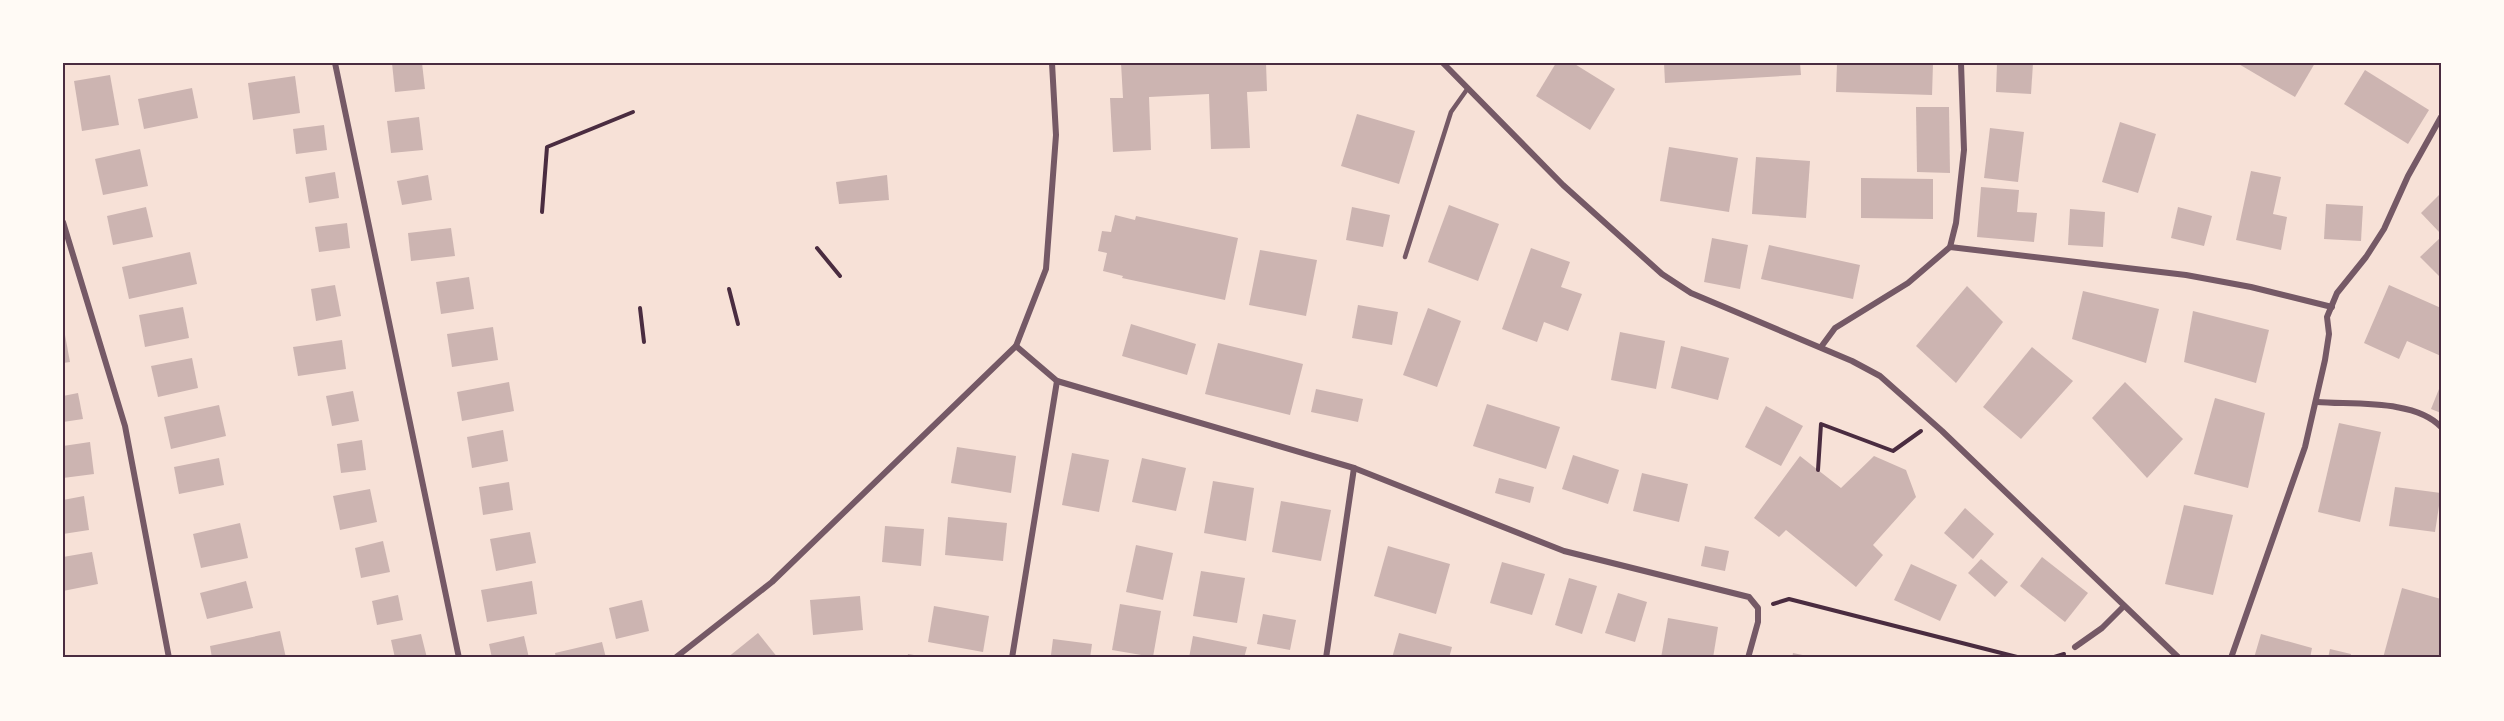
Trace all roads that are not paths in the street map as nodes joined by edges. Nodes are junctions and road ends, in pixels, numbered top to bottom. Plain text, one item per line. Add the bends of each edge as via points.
1 (335, 63) edge
2 (1053, 63) edge
3 (1443, 63) edge
4 (1961, 63) edge
5 (1468, 88) junction
6 (2441, 117) edge
7 (63, 222) edge
8 (1950, 247) junction
9 (1405, 257) dead end
10 (2332, 307) junction
11 (1016, 346) junction
12 (1821, 347) junction
13 (1057, 381) junction
14 (2317, 402) junction
15 (2441, 427) edge
16 (1354, 468) junction
17 (2124, 606) junction
18 (2075, 647) dead end
19 (169, 658) edge
20 (459, 658) edge
21 (675, 658) edge
22 (1012, 658) edge
23 (1326, 658) edge
24 (1748, 658) edge
25 (2179, 658) edge
26 (2231, 658) edge

1 - 20 street
2 - 11 street via 1056,135 1046,268
3 - 5 street
4 - 8 street via 1963,159
5 - 9 lane via 1451,112
5 - 12 street via 1563,185 1662,273 1691,293
6 - 10 street via 2384,229 2337,293
7 - 19 street via 125,426
8 - 10 street via 2186,275
8 - 12 street via 1908,283 1835,328
10 - 14 street via 2327,317 2329,334
11 - 13 street
11 - 21 street via 772,582
12 - 17 street via 1880,376
13 - 16 street
13 - 22 street
14 - 15 street via 2383,404 2412,412
14 - 26 street
16 - 23 street
16 - 24 street via 1564,551 1749,597 1758,608 1758,622
17 - 18 street
17 - 25 street

